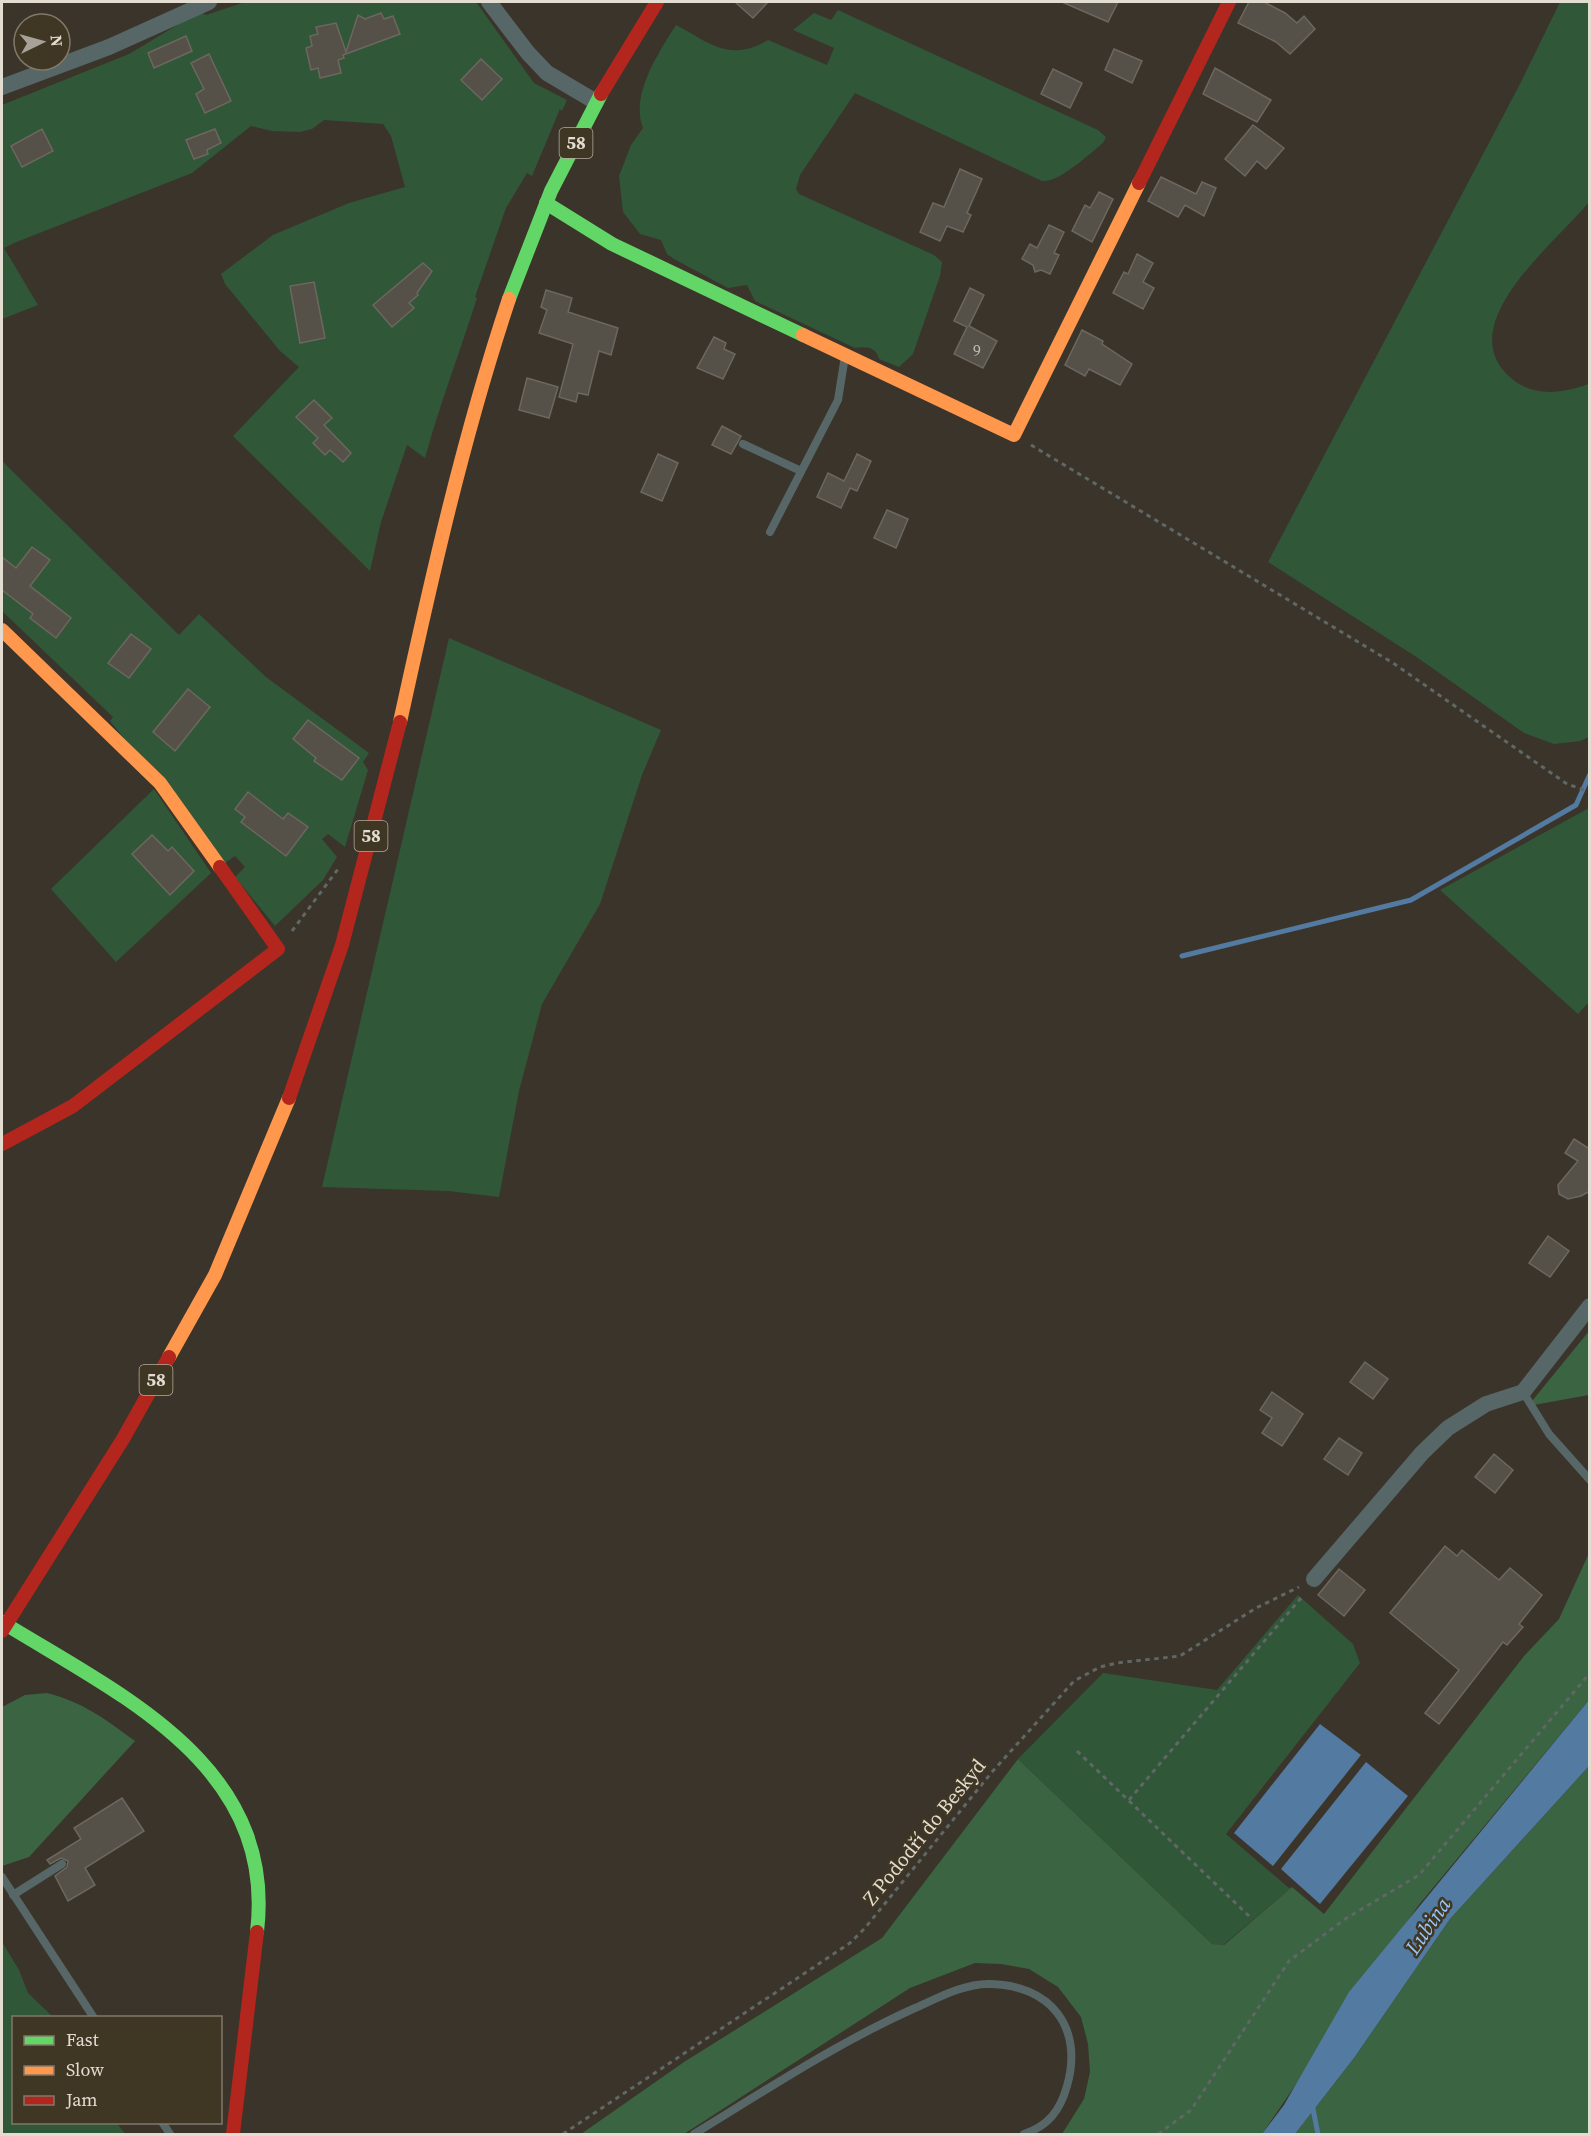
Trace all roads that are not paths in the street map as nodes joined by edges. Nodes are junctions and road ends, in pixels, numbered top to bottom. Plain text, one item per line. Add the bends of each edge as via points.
1 (209, 2) edge
2 (489, 2) edge
3 (657, 2) edge
4 (1229, 2) edge
5 (2, 87) edge
6 (596, 102) junction
7 (546, 203) junction
8 (845, 356) junction
9 (743, 444) dead end
10 (801, 471) junction
11 (770, 532) dead end
12 (2, 630) edge
13 (2, 1144) edge
14 (1590, 1306) edge
15 (1523, 1392) junction
16 (1590, 1480) edge
17 (1314, 1579) road end
18 (3, 1626) edge
19 (62, 1864) dead end
20 (2, 1877) edge
21 (13, 1895) junction
22 (93, 2016) edge
23 (233, 2134) edge
24 (693, 2134) edge
25 (1024, 2134) edge

1 - 5 street via 109,47
2 - 6 street via 547,73
3 - 6 street, 58
4 - 8 street via 1014,435
6 - 7 street, 58
7 - 8 street via 612,244
7 - 18 street, 58 via 486,367 423,616 391,762 342,945 281,1122 215,1275 123,1439
8 - 10 lane via 838,400
9 - 10 lane
10 - 11 lane
12 - 13 street via 160,783 278,949 72,1106
14 - 15 street
15 - 16 lane via 1549,1434
15 - 17 street via 1486,1404 1448,1428
18 - 23 street via 174,1731 218,1778 240,1814 253,1854 259,1891
19 - 21 lane
20 - 21 lane
21 - 22 lane
24 - 25 lane via 868,2029 954,1991 987,1984 1025,1990 1040,1997 1063,2021 1071,2038 1071,2073 1059,2107 1044,2125

